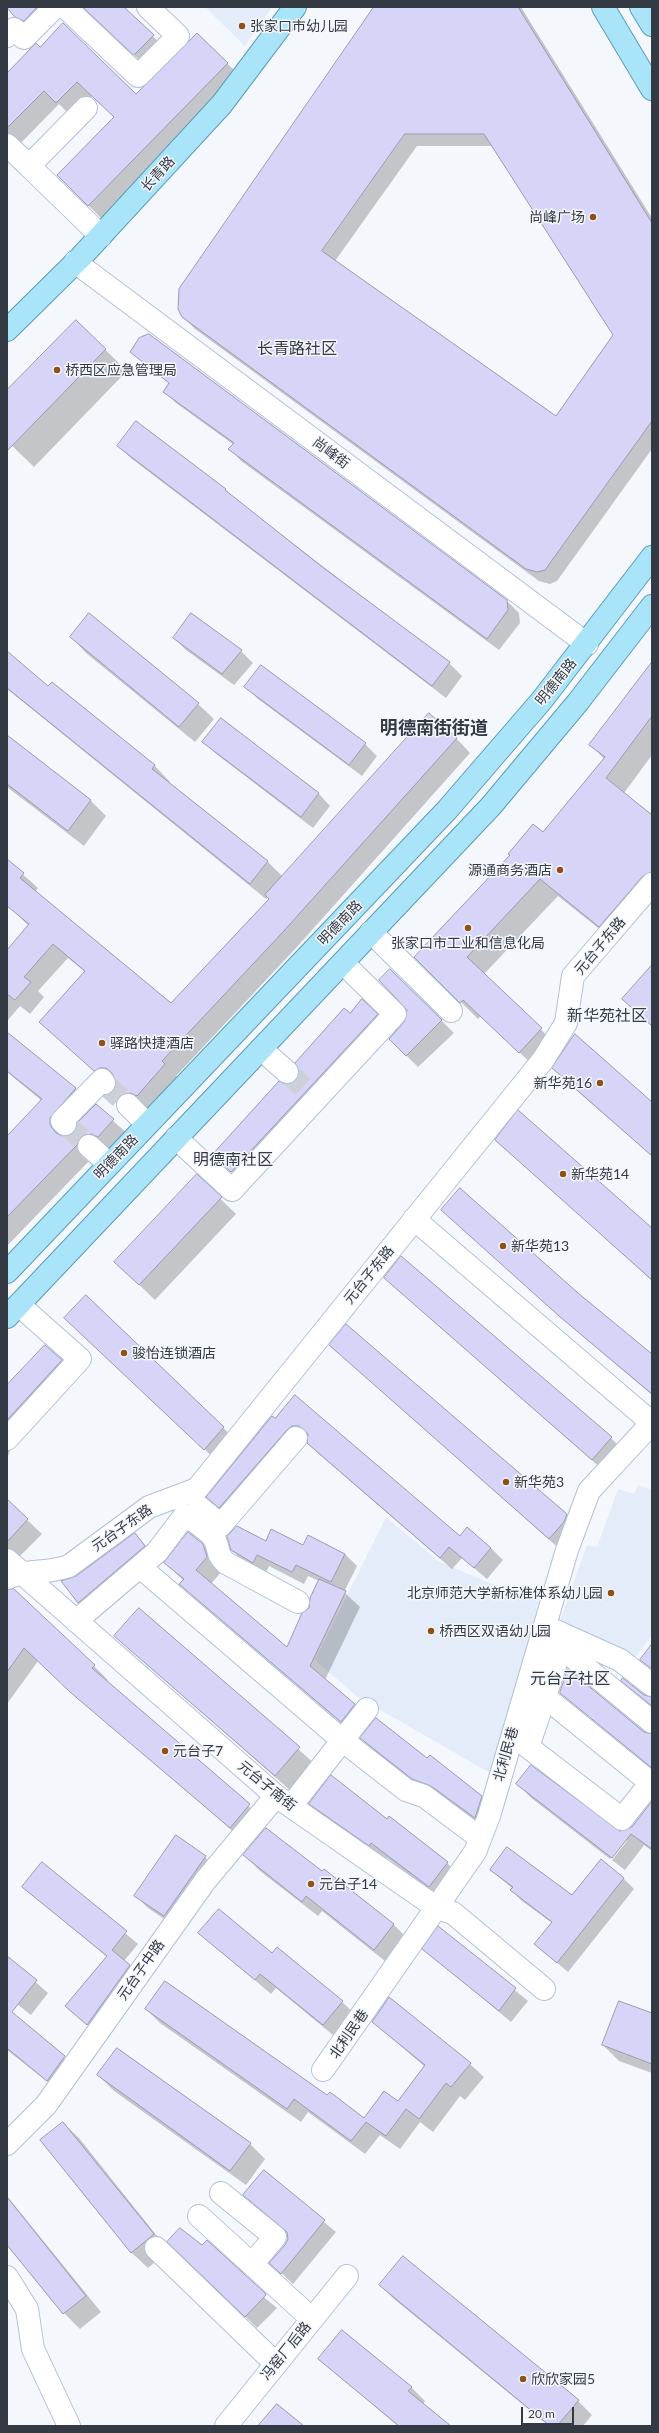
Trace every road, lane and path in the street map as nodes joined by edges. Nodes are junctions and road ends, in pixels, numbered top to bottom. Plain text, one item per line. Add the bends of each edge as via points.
1 (55, 7) edge
2 (65, 7) edge
3 (148, 7) edge
4 (295, 7) edge
5 (603, 7) edge
6 (642, 7) edge
7 (652, 25) edge
8 (9, 29) edge
9 (652, 89) edge
10 (86, 108) dead end
11 (7, 145) edge
12 (29, 166) junction
13 (100, 236) junction
14 (75, 262) junction
15 (7, 330) edge
16 (652, 557) edge
17 (652, 606) edge
18 (587, 644) junction
19 (447, 810) junction
20 (470, 828) junction
21 (652, 884) edge
22 (372, 932) junction
23 (342, 963) junction
24 (451, 1011) dead end
25 (261, 1048) junction
26 (287, 1072) tunnel mouth
27 (104, 1083) dead end
28 (128, 1105) tunnel mouth
29 (65, 1124) dead end
30 (147, 1124) junction
31 (176, 1138) junction
32 (89, 1146) tunnel mouth
33 (109, 1164) junction
34 (414, 1219) junction
35 (7, 1272) edge
36 (13, 1311) edge
37 (652, 1423) edge
38 (296, 1438) dead end
39 (7, 1439) edge
40 (179, 1504) junction
41 (140, 1568) junction
42 (12, 1570) edge
43 (298, 1602) dead end
44 (76, 1621) junction
45 (543, 1629) junction
46 (561, 1647) junction
47 (652, 1686) edge
48 (545, 1697) junction
49 (367, 1710) dead end
50 (652, 1722) edge
51 (342, 1740) junction
52 (651, 1782) edge
53 (284, 1801) junction
54 (480, 1838) junction
55 (438, 1908) junction
56 (544, 1989) dead end
57 (323, 2070) dead end
58 (7, 2144) edge
59 (221, 2193) dead end
60 (199, 2216) dead end
61 (156, 2248) dead end
62 (252, 2264) junction
63 (347, 2276) dead end
64 (7, 2277) edge
65 (312, 2319) junction
66 (276, 2364) junction
67 (69, 2426) edge
68 (226, 2426) edge

1 - 8 street via 24,38
2 - 3 street via 138,76 178,36
4 - 13 main road, 长青路 via 222,104
5 - 9 main road
6 - 7 main road
10 - 12 street
11 - 12 street
12 - 13 street
13 - 14 main road, 长青路
14 - 15 main road, 长青路
14 - 18 street, 尚峰街
16 - 18 main road, 明德南路
17 - 20 main road, 明德南路 via 578,702
18 - 19 main road, 明德南路
19 - 20 main road
19 - 30 main road, 明德南路
20 - 22 main road, 明德南路
21 - 34 street, 元台子东路 via 573,976 566,1023 543,1060
22 - 23 main road, 明德南路
22 - 24 street
23 - 25 main road, 明德南路
23 - 31 street via 395,1014 314,1097 232,1190
25 - 26 street
25 - 31 main road, 明德南路
27 - 29 street via 102,1080 62,1121
28 - 30 street
30 - 33 main road, 明德南路
31 - 36 main road, 明德南路
32 - 33 street
33 - 35 main road, 明德南路
34 - 37 street
34 - 40 street, 元台子东路 via 206,1480
36 - 39 street via 80,1360
37 - 45 street, 北利民巷 via 589,1491 567,1550
38 - 40 street via 221,1525
40 - 41 street via 158,1552
40 - 42 street, 元台子东路 via 149,1507 69,1566 56,1571
40 - 43 street via 215,1541 219,1556 226,1563
41 - 44 street
41 - 51 street
42 - 44 street, 元台子南街
44 - 53 street, 元台子南街
45 - 46 street
45 - 47 street via 620,1660
45 - 54 street, 北利民巷 via 489,1816
46 - 48 street
46 - 50 street
48 - 52 street
48 - 52 street via 528,1747 622,1820
49 - 51 street, 元台子中路
51 - 53 street, 元台子中路
51 - 54 street via 406,1790 424,1796
53 - 55 street, 元台子南街
53 - 58 street, 元台子中路 via 204,1881 46,2105
54 - 55 street, 北利民巷 via 475,1852
55 - 56 street, 元台子南街 via 453,1913
55 - 57 street, 北利民巷
59 - 62 street via 275,2237
60 - 62 street
61 - 66 street
62 - 65 street
63 - 65 street, 冯窑厂后路
64 - 67 street via 27,2309 33,2349
65 - 66 street, 冯窑厂后路
66 - 68 street, 冯窑厂后路

